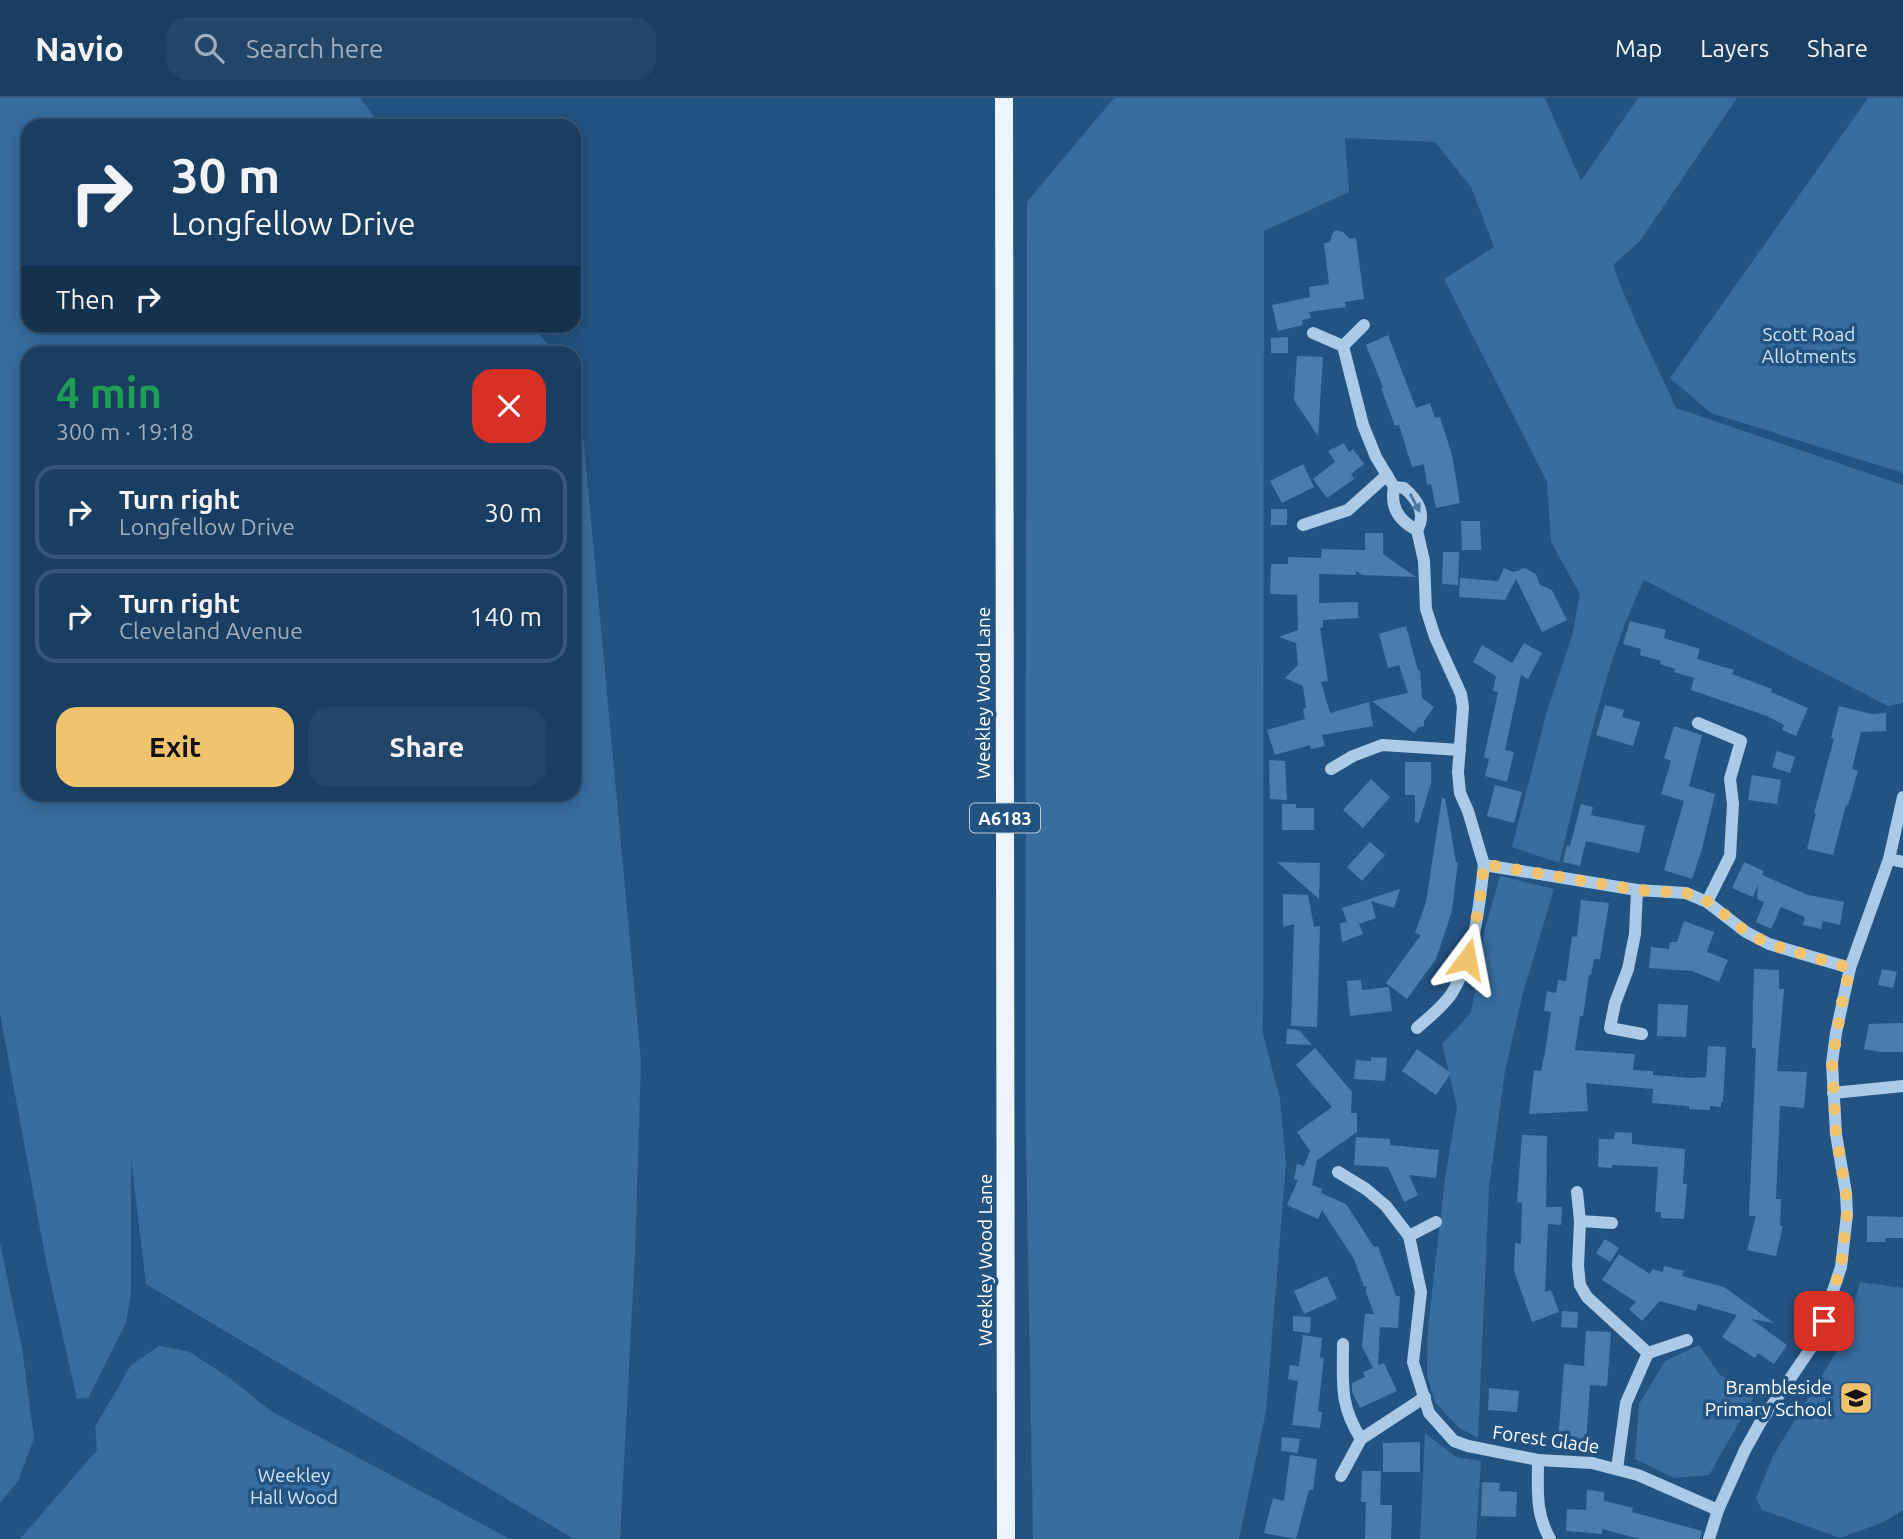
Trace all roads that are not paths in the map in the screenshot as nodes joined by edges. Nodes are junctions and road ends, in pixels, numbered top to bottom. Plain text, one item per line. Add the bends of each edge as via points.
1 (1004, 98) edge
2 (1364, 325) dead end
3 (1313, 333) dead end
4 (1343, 346) junction
5 (1387, 475) junction
6 (1394, 487) junction
7 (1303, 526) dead end
8 (1417, 530) junction
9 (1698, 723) dead end
10 (1460, 750) junction
11 (1331, 769) dead end
12 (1903, 797) edge
13 (1889, 859) junction
14 (1903, 862) edge
15 (1484, 864) junction
16 (1637, 890) junction
17 (1707, 901) junction
18 (1850, 968) junction
19 (1417, 1028) dead end
20 (1642, 1034) dead end
21 (1903, 1086) edge
22 (1833, 1093) junction
23 (1338, 1172) dead end
24 (1577, 1192) dead end
25 (1580, 1221) junction
26 (1436, 1222) dead end
27 (1612, 1223) dead end
28 (1409, 1236) junction
29 (1687, 1340) dead end
30 (1343, 1344) dead end
31 (1648, 1353) junction
32 (1424, 1397) junction
33 (1361, 1439) junction
34 (1538, 1460) junction
35 (1617, 1469) junction
36 (1341, 1476) dead end
37 (1718, 1510) junction
38 (1006, 1539) edge
39 (1550, 1539) edge
40 (1709, 1539) edge

1 - 38 main road, Weekley Wood Lane / A6183
2 - 4 street
3 - 4 street
4 - 5 street via 1363,425
5 - 6 street
5 - 7 street via 1348,510
6 - 8 street via 1399,516
6 -> 8 street via 1404,488 1417,502 1421,516
8 - 10 street via 1426,608 1461,694
9 - 17 street via 1741,741 1730,779 1734,804 1730,856
10 - 11 street via 1382,745
10 - 15 street via 1460,793
12 - 13 street
13 - 14 street
13 - 18 street
15 - 16 street
15 - 19 street via 1467,959 1452,992
16 - 17 street via 1686,893
16 - 20 street via 1635,934 1610,1028
17 - 18 street via 1769,944
18 - 22 street via 1836,1033
21 - 22 street
22 - 37 street via 1847,1214 1841,1267 1817,1339 1760,1423
23 - 28 street, Forest Glade via 1386,1206
24 - 25 street
25 - 27 street
25 - 31 street via 1580,1285 1587,1297
26 - 28 street
28 - 32 street, Forest Glade via 1421,1292 1413,1362
29 - 31 street
30 - 33 street via 1343,1398
31 - 35 street via 1626,1403
32 - 33 street
32 - 34 street, Forest Glade via 1429,1412 1454,1441
33 - 36 street
34 - 35 street, Forest Glade
34 - 39 street via 1539,1511
35 - 37 street, Forest Glade
37 - 40 street

